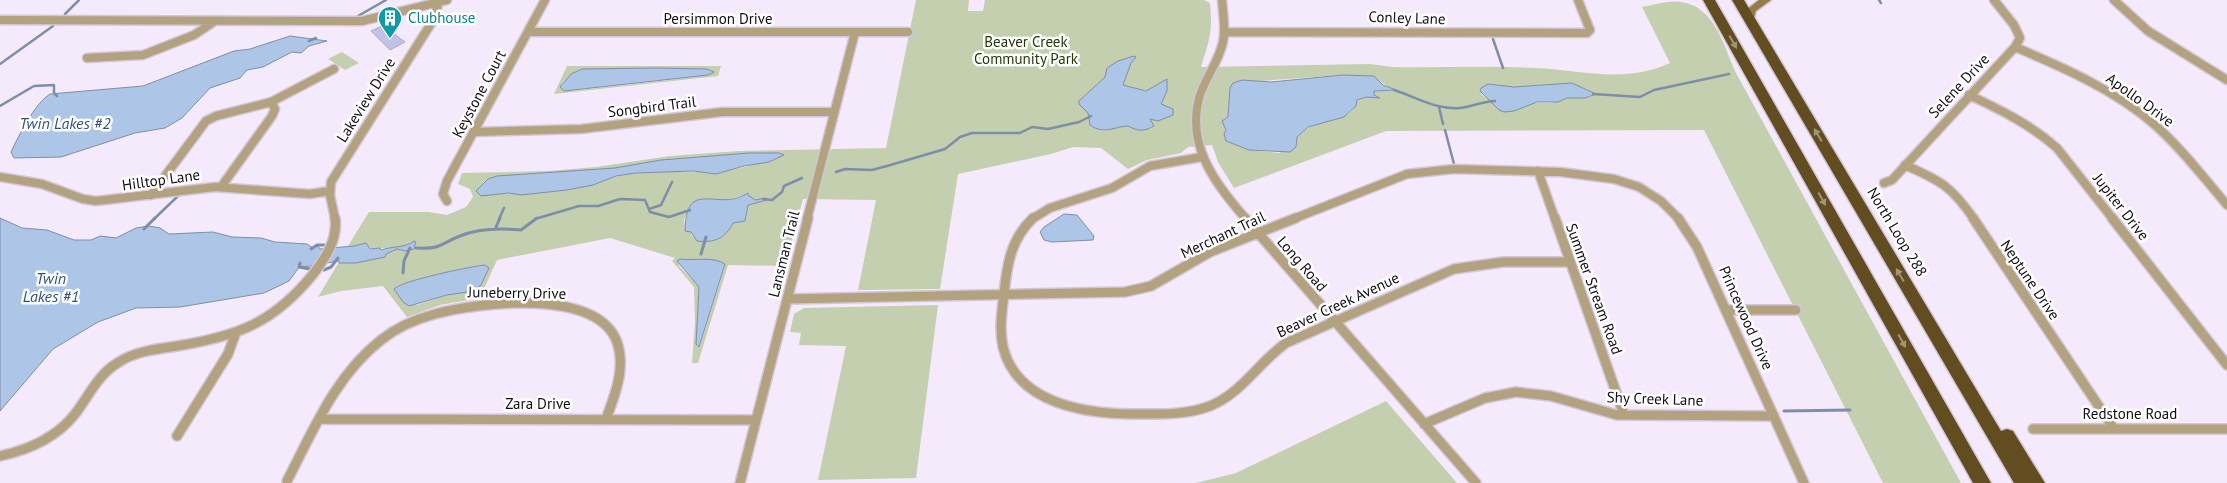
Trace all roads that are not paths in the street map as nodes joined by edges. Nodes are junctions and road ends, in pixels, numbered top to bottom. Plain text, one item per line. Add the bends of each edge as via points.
1 (545, 0) edge
2 (1222, 0) edge
3 (1578, 0) edge
4 (1709, 0) edge
5 (1738, 0) edge
6 (1766, 0) edge
7 (1994, 0) edge
8 (2114, 0) edge
9 (443, 1) edge
10 (1749, 19) junction
11 (0, 20) edge
12 (215, 21) junction
13 (528, 32) junction
14 (855, 32) junction
15 (908, 32) dead end
16 (1224, 32) junction
17 (2015, 47) junction
18 (87, 58) dead end
19 (334, 69) dead end
20 (2227, 80) edge
21 (1969, 95) junction
22 (271, 102) junction
23 (834, 112) junction
24 (474, 132) junction
25 (1202, 157) junction
26 (1905, 165) junction
27 (1538, 171) junction
28 (0, 177) edge
29 (1884, 183) dead end
30 (1635, 185) joint
31 (221, 187) junction
32 (329, 191) junction
33 (151, 195) junction
34 (447, 201) dead end
35 (2227, 205) edge
36 (1257, 233) junction
37 (1570, 262) junction
38 (1004, 296) junction
39 (787, 299) junction
40 (1916, 301) junction
41 (1726, 310) junction
42 (1796, 310) dead end
43 (1333, 321) junction
44 (235, 335) junction
45 (2227, 365) edge
46 (1939, 407) junction
47 (1624, 415) junction
48 (1774, 416) junction
49 (320, 419) junction
50 (606, 419) junction
51 (756, 420) junction
52 (1424, 424) junction
53 (2033, 429) dead end
54 (2114, 429) junction
55 (2227, 429) edge
56 (177, 436) dead end
57 (0, 456) edge
58 (287, 481) dead end
59 (740, 483) edge
60 (1476, 483) edge
61 (1804, 483) edge
62 (1976, 483) edge
63 (1982, 483) edge
64 (2023, 483) edge
65 (2036, 483) edge

1 - 13 street, Keystone Court
2 - 16 street, Long Road
3 - 16 street, Conley Lane via 1590,25 1588,32
4 -> 46 highway
5 - 10 highway, North Loop 288
6 - 10 street via 1751,10
7 - 17 street via 2020,38
8 - 20 street via 2148,31
9 - 12 street, Lakeview Drive via 370,20
9 - 32 street, Lakeview Drive via 331,182
40 -> 10 highway, North Loop 288
11 - 12 street, Lakeview Drive
12 - 18 street via 188,38 143,54
13 - 14 street, Persimmon Drive
13 - 24 street, Keystone Court
14 - 15 street, Persimmon Drive
14 - 23 street, Lansman Trail
16 - 25 street, Long Road via 1220,53 1200,95 1197,110 1197,136
17 - 21 street, Selene Drive
17 - 35 street, Apollo Drive via 2082,77 2145,117 2171,140
19 - 22 street
21 - 26 street, Selene Drive
21 - 45 street, Jupiter Drive via 2018,118 2057,148
22 - 31 street via 275,109 272,116
22 - 33 street via 206,121
23 - 24 street, Songbird Trail via 722,112 576,130
23 - 39 street, Lansman Trail
24 - 34 street, Keystone Court via 445,186 443,194
25 - 36 street, Long Road via 1221,192
25 - 38 street, Beaver Creek Avenue via 1149,167 1105,191 1060,203 1036,216 1011,246
26 - 29 street, Selene Drive via 1892,180
26 - 54 street, Neptune Drive via 1938,180 1958,196
27 - 30 street, Merchant Trail via 1591,173
27 - 36 street, Merchant Trail via 1433,170 1406,174
27 - 37 street, Summer Stream Road
28 - 33 street, Hilltop Lane via 42,184 91,201
30 - 41 street, Princewood Drive via 1660,199 1684,224
31 - 32 street, Hilltop Lane via 310,194
31 - 33 street, Hilltop Lane
32 - 44 street via 337,224 331,246 317,268 298,293
36 - 38 street, Merchant Trail via 1204,255 1164,280 1144,288 1113,294
36 - 43 street, Long Road
37 - 43 street, Beaver Creek Avenue via 1487,262 1459,266
37 - 47 street, Summer Stream Road
38 - 39 street, Merchant Trail
38 - 43 street, Beaver Creek Avenue via 1000,327 1003,344 1020,376 1050,400 1106,414 1176,413 1211,406 1237,392 1280,346
39 - 51 street, Lansman Trail
40 - 64 highway, North Loop 288
40 - 65 highway via 1965,368
41 - 42 street
41 - 48 street, Princewood Drive
43 - 52 street, Long Road
44 - 56 street via 228,354
44 - 57 street via 148,352 118,362 99,379 59,429 30,447
46 - 62 highway
46 - 63 highway
47 - 48 street, Shy Creek Lane
47 - 52 street, Shy Creek Lane via 1594,411 1542,394 1514,392 1477,399
48 - 61 street, Princewood Drive
49 - 50 street, Zara Drive
49 - 50 street, Juneberry Drive via 347,373 381,340 433,314 485,306 566,308 602,321 618,344 621,364
49 - 58 street, Juneberry Drive
50 - 51 street, Zara Drive
51 - 59 street, Lansman Trail
52 - 60 street, Long Road
53 - 54 street, Redstone Road
54 - 55 street, Redstone Road

